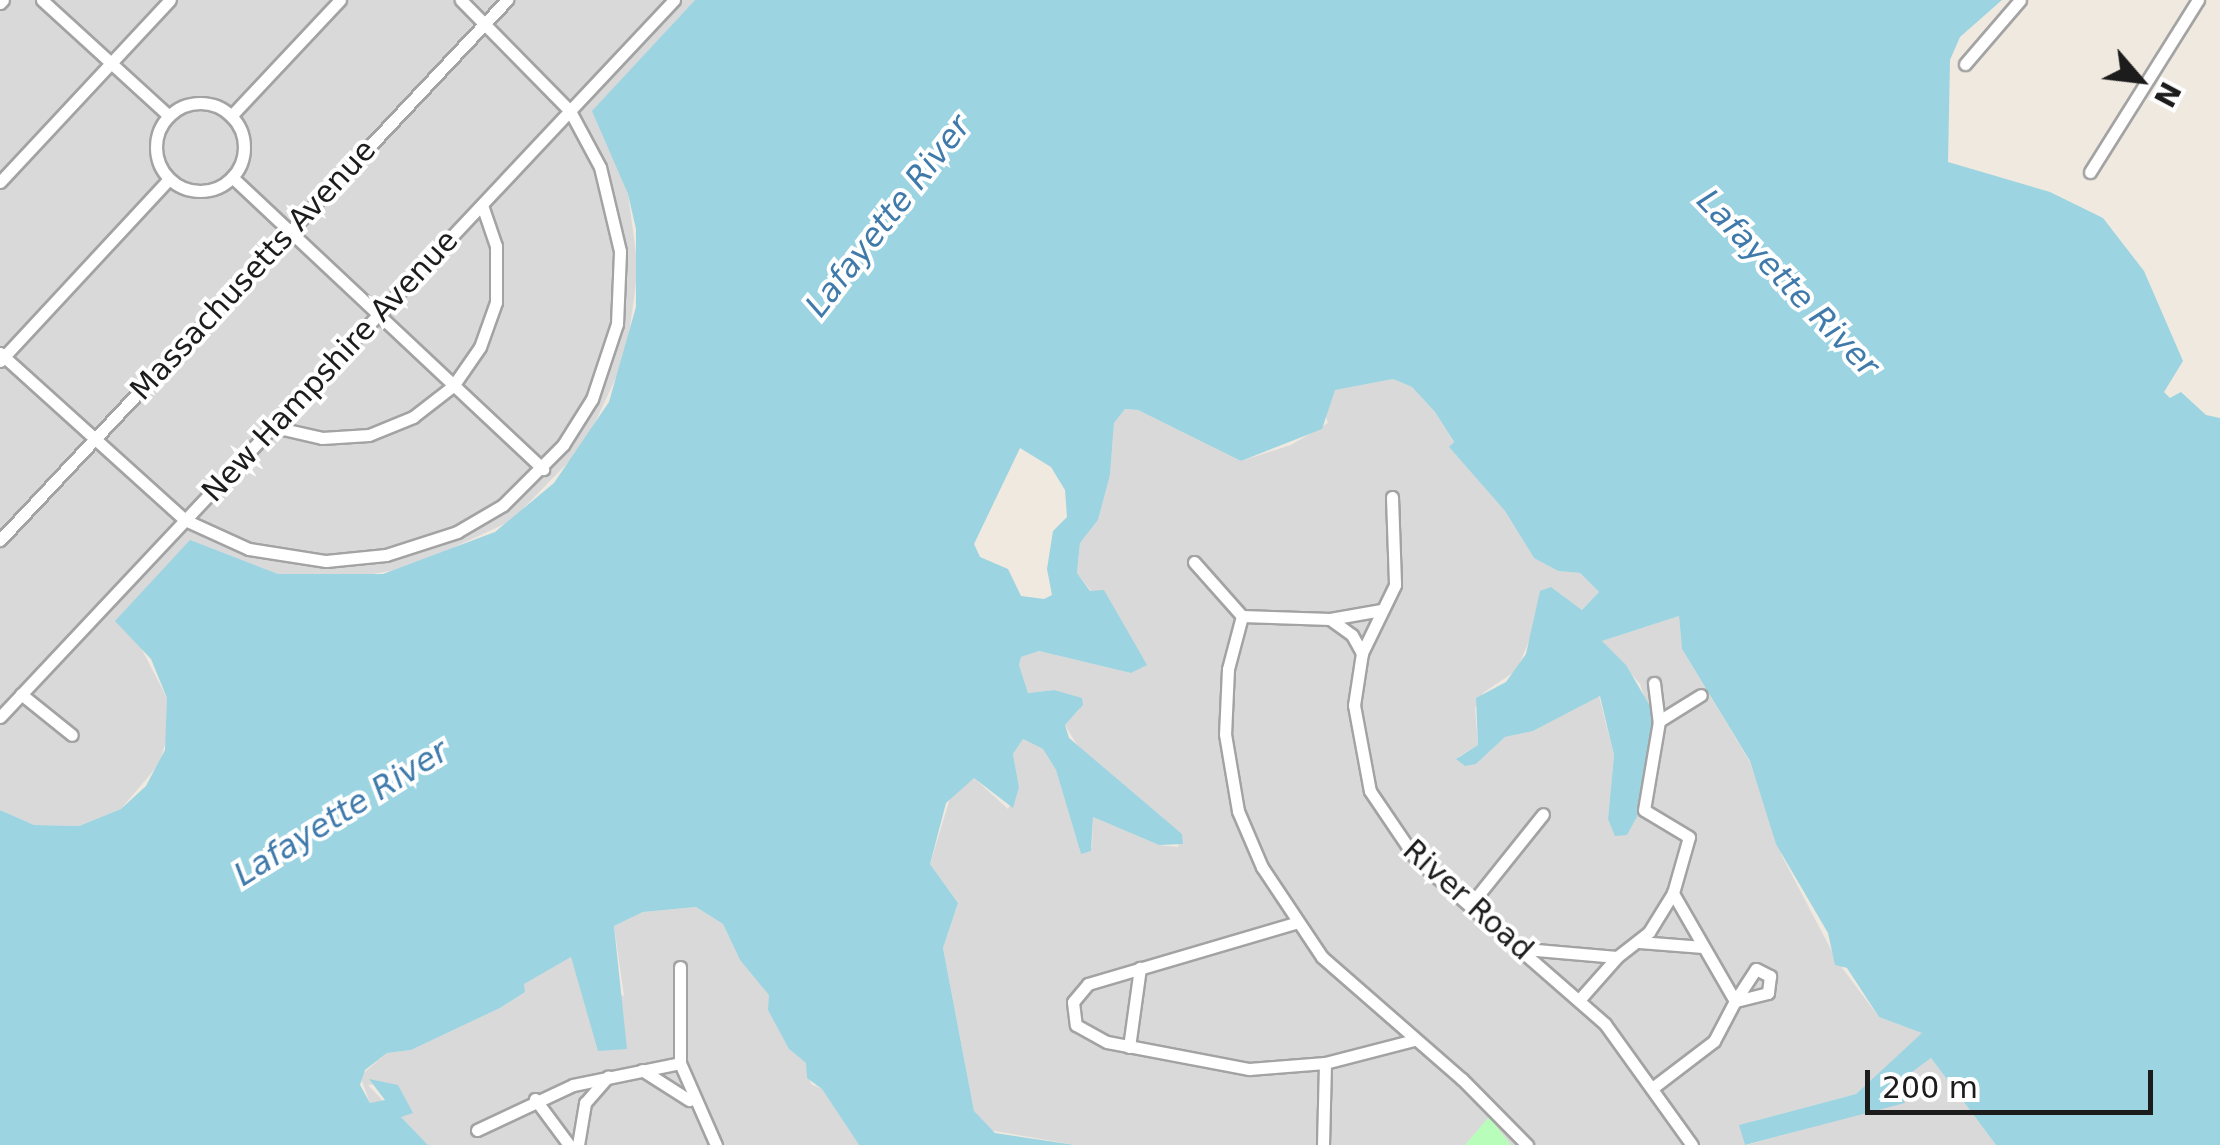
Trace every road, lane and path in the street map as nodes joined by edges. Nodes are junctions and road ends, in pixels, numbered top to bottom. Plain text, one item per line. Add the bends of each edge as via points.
1 (42, 0) edge
2 (170, 0) edge
3 (340, 0) edge
4 (461, 0) edge
5 (507, 0) edge
6 (674, 0) edge
7 (2020, 0) edge
8 (2198, 0) edge
9 (485, 23) junction
10 (111, 64) junction
11 (1964, 64) dead end
12 (570, 112) junction
13 (169, 116) junction
14 (231, 116) junction
15 (2090, 172) dead end
16 (232, 177) junction
17 (169, 179) junction
18 (0, 182) edge
19 (482, 204) junction
20 (290, 232) junction
21 (378, 315) junction
22 (1, 357) edge
23 (453, 386) junction
24 (274, 426) junction
25 (94, 440) junction
26 (543, 469) junction
27 (1392, 497) dead end
28 (185, 520) junction
29 (0, 540) edge
30 (1194, 562) dead end
31 (1381, 610) junction
32 (1242, 616) junction
33 (1330, 619) junction
34 (1362, 654) junction
35 (1654, 682) dead end
36 (22, 694) junction
37 (1701, 694) dead end
38 (0, 717) edge
39 (1658, 721) junction
40 (72, 736) dead end
41 (1543, 814) dead end
42 (1673, 893) junction
43 (1471, 904) junction
44 (1295, 923) junction
45 (1639, 942) junction
46 (1703, 947) junction
47 (1525, 950) junction
48 (1618, 958) junction
49 (680, 967) dead end
50 (1140, 968) junction
51 (1579, 1000) junction
52 (1414, 1040) junction
53 (1129, 1046) junction
54 (680, 1063) junction
55 (1326, 1063) junction
56 (642, 1070) junction
57 (611, 1075) junction
58 (1655, 1086) junction
59 (535, 1099) junction
60 (692, 1102) junction
61 (477, 1130) dead end
62 (569, 1145) edge
63 (578, 1145) edge
64 (716, 1145) edge
65 (1323, 1145) edge
66 (1527, 1145) edge
67 (1692, 1145) edge

1 - 10 street
2 - 10 street
3 - 14 street
4 - 9 street
5 - 9 street, Massachusetts Avenue
6 - 12 street, New Hampshire Avenue
7 - 11 street
8 - 15 street
9 - 12 street
9 - 20 street, Massachusetts Avenue
10 - 13 street
10 - 18 street
12 - 19 street, New Hampshire Avenue
12 - 26 street via 608,191 620,251 620,300 592,399
13 - 14 street via 195,104
13 - 17 street via 156,148
14 - 16 street via 244,142
16 - 17 street via 201,192
16 - 20 street
17 - 22 street
19 - 21 street, New Hampshire Avenue
19 - 23 street via 496,246 496,302 480,347
20 - 21 street
20 - 25 street, Massachusetts Avenue
21 - 23 street
21 - 24 street, New Hampshire Avenue
22 - 25 street
23 - 24 street via 413,418 369,434 322,438
23 - 26 street
24 - 28 street, New Hampshire Avenue
25 - 28 street
25 - 29 street, Massachusetts Avenue
26 - 28 street via 481,520 386,556 274,555
27 - 31 street, River Road via 1396,574
28 - 36 street, New Hampshire Avenue
30 - 32 street
31 - 33 street
31 - 34 street, River Road
32 - 33 street
32 - 44 street via 1228,669 1225,734 1233,785 1248,836
33 - 34 street via 1352,634
34 - 43 street, River Road via 1354,724 1370,791 1404,848
35 - 39 street
36 - 38 street, New Hampshire Avenue
36 - 40 street
37 - 39 street
39 - 42 street via 1644,810 1688,837
41 - 43 street
42 - 45 street
42 - 46 street
43 - 47 street, River Road
44 - 50 street
44 - 52 street via 1340,975
45 - 46 street
45 - 48 street
46 - 58 street via 1735,1001 1714,1041
47 - 48 street
47 - 51 street, River Road
48 - 51 street
49 - 54 street
50 - 53 street
50 - 53 street via 1088,984 1073,1002 1076,1026
51 - 58 street, River Road
52 - 55 street
52 - 66 street
53 - 55 street via 1249,1068
54 - 56 street
54 - 60 street
55 - 65 street
56 - 57 street
56 - 60 street
57 - 59 street
57 - 63 street via 585,1102
58 - 67 street, River Road
59 - 61 street
59 - 62 street
60 - 64 street

